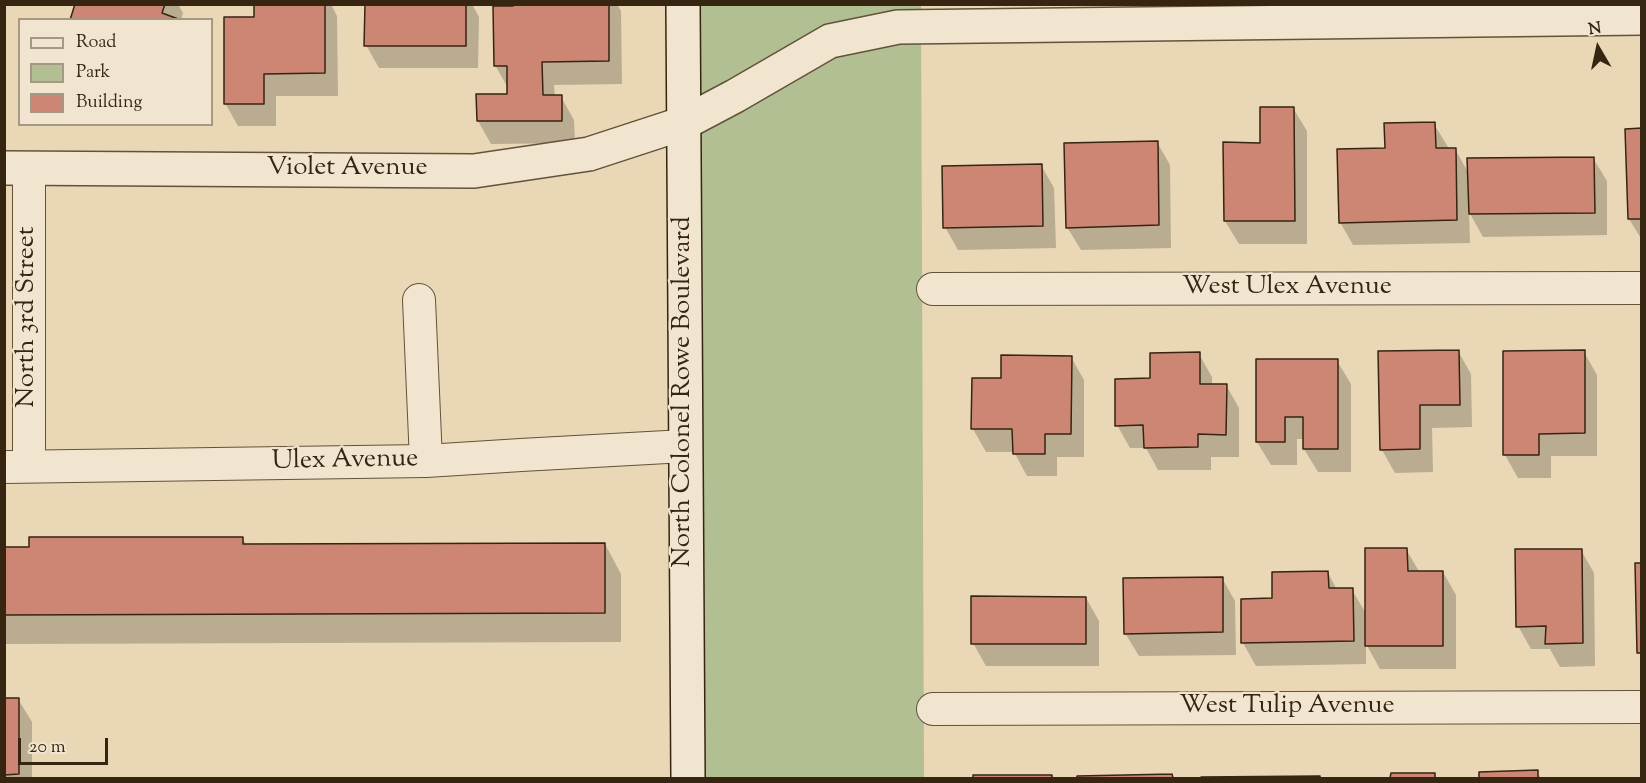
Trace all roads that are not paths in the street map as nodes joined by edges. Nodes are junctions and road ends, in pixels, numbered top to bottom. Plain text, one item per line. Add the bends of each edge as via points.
1 (684, 4) edge
2 (1641, 18) edge
3 (684, 123) junction
4 (17, 168) edge
5 (1641, 288) edge
6 (933, 289) dead end
7 (419, 300) dead end
8 (685, 446) junction
9 (426, 462) junction
10 (17, 466) edge
11 (1641, 707) edge
12 (933, 709) dead end
13 (688, 778) edge

1 - 3 street, North Colonel Rowe Boulevard
2 - 3 street, Violet Avenue via 898,27 830,41
3 - 4 street, Violet Avenue via 589,154 474,171
3 - 8 street, North Colonel Rowe Boulevard
4 - 10 street, North 3rd Street
5 - 6 street, West Ulex Avenue
7 - 9 street
8 - 9 street, Ulex Avenue
8 - 13 street, North Colonel Rowe Boulevard
9 - 10 street, Ulex Avenue
11 - 12 street, West Tulip Avenue

